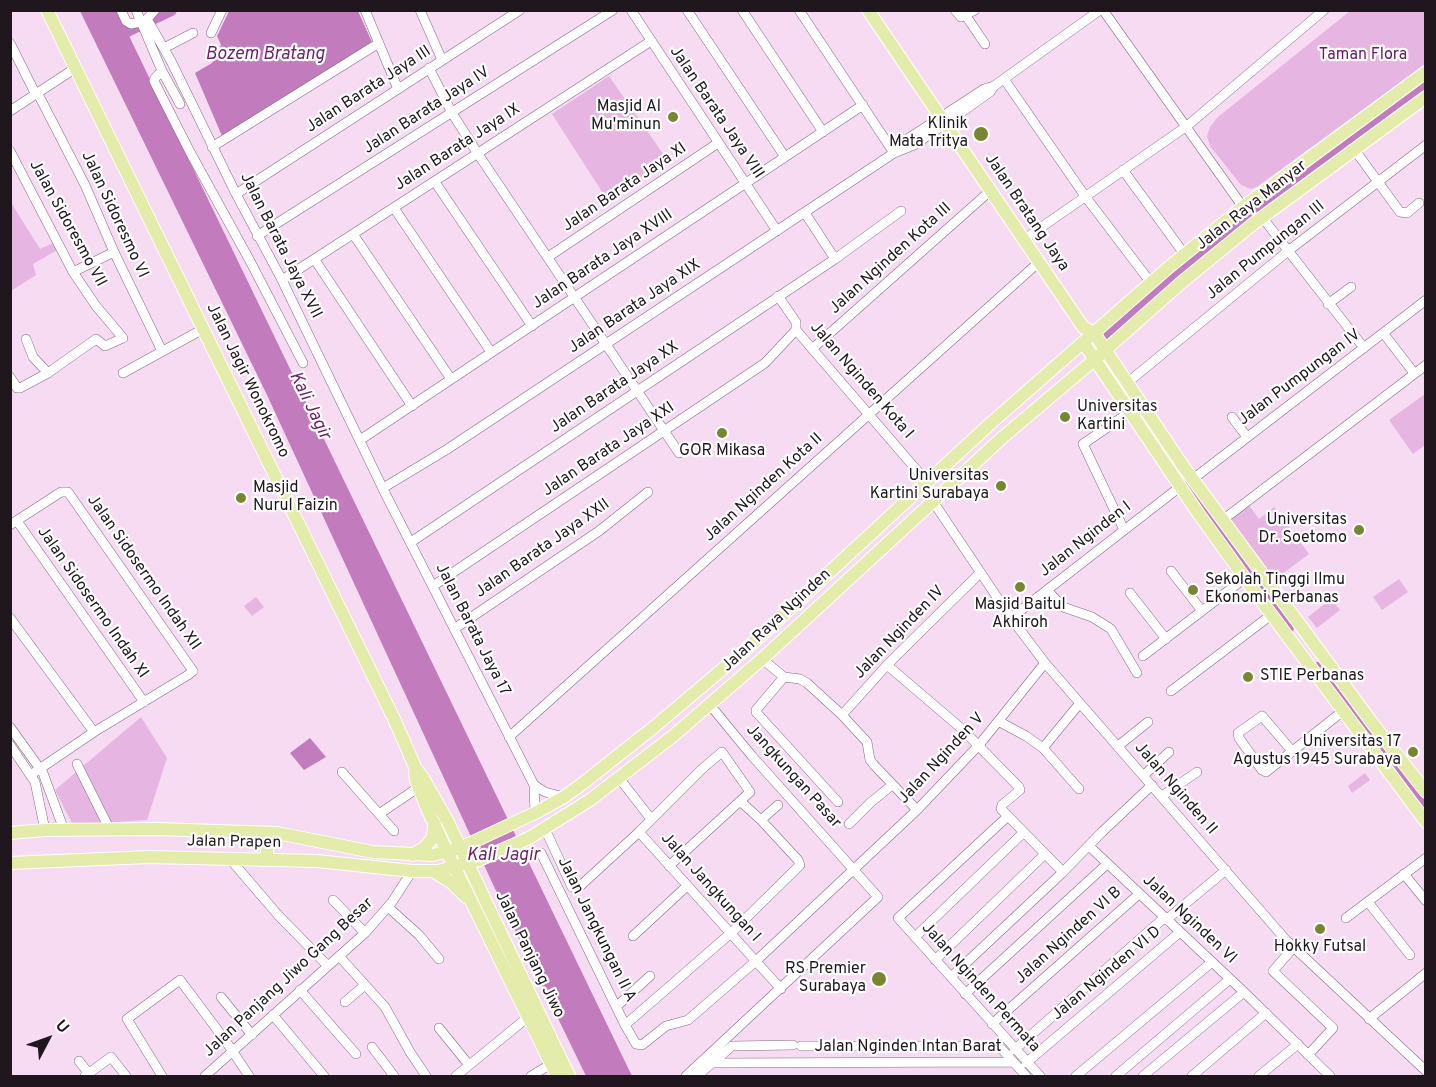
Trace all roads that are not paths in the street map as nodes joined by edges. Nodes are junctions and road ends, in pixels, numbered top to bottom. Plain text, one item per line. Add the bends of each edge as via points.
1 (47, 10) edge
2 (121, 10) edge
3 (135, 10) edge
4 (155, 10) edge
5 (222, 10) edge
6 (365, 10) edge
7 (420, 10) edge
8 (520, 10) edge
9 (613, 10) edge
10 (632, 10) edge
11 (687, 10) edge
12 (742, 10) edge
13 (799, 10) edge
14 (868, 10) edge
15 (955, 10) edge
16 (1102, 10) edge
17 (1324, 10) edge
18 (970, 13) edge
19 (145, 23) junction
20 (193, 33) dead end
21 (211, 33) dead end
22 (651, 41) junction
23 (10, 43) edge
24 (379, 43) junction
25 (985, 44) dead end
26 (164, 48) junction
27 (442, 60) junction
28 (429, 68) junction
29 (75, 69) junction
30 (162, 71) junction
31 (1425, 72) edge
32 (1004, 79) junction
33 (398, 89) junction
34 (36, 93) junction
35 (1425, 97) edge
36 (180, 104) dead end
37 (863, 105) junction
38 (10, 111) edge
39 (452, 114) junction
40 (942, 121) junction
41 (1187, 126) junction
42 (824, 132) junction
43 (718, 142) junction
44 (1425, 145) edge
45 (212, 147) junction
46 (1354, 149) junction
47 (897, 151) junction
48 (10, 152) edge
49 (478, 154) junction
50 (785, 157) junction
51 (1123, 170) junction
52 (1378, 181) junction
53 (435, 182) junction
54 (746, 184) junction
55 (990, 191) junction
56 (236, 194) junction
57 (1085, 196) junction
58 (1419, 202) dead end
59 (1243, 207) junction
60 (394, 208) junction
61 (901, 211) dead end
62 (805, 213) junction
63 (1262, 217) junction
64 (777, 231) junction
65 (353, 234) junction
66 (257, 236) junction
67 (1023, 240) junction
68 (1288, 251) junction
69 (114, 252) junction
70 (1185, 255) junction
71 (548, 257) junction
72 (835, 259) junction
73 (315, 260) junction
74 (1039, 262) junction
75 (73, 272) junction
76 (1176, 275) junction
77 (282, 280) junction
78 (1151, 283) junction
79 (1351, 287) dead end
80 (778, 296) junction
81 (574, 297) junction
82 (1425, 300) edge
83 (1328, 304) junction
84 (532, 326) junction
85 (204, 329) junction
86 (796, 330) junction
87 (1384, 334) junction
88 (26, 339) dead end
89 (1083, 342) junction
90 (606, 344) junction
91 (1097, 346) junction
92 (1364, 348) junction
93 (812, 349) junction
94 (162, 351) junction
95 (490, 352) junction
96 (303, 363) dead end
97 (1425, 365) edge
98 (48, 373) junction
99 (123, 373) dead end
100 (1414, 373) junction
101 (10, 377) edge
102 (451, 379) junction
103 (1127, 383) junction
104 (637, 392) junction
105 (412, 406) junction
106 (1130, 412) junction
107 (870, 414) junction
108 (1232, 417) dead end
109 (991, 423) junction
110 (664, 431) junction
111 (1003, 437) junction
112 (1247, 437) junction
113 (360, 440) junction
114 (679, 453) dead end
115 (1193, 479) junction
116 (927, 482) junction
117 (383, 488) junction
118 (1179, 488) junction
119 (648, 492) dead end
120 (932, 500) junction
121 (1205, 508) junction
122 (1224, 519) junction
123 (14, 523) edge
124 (1124, 530) junction
125 (411, 542) junction
126 (1171, 571) dead end
127 (981, 573) junction
128 (1245, 578) junction
129 (433, 586) junction
130 (1047, 590) junction
131 (1130, 593) dead end
132 (790, 609) junction
133 (1202, 611) junction
134 (1271, 615) junction
135 (10, 618) edge
136 (1011, 618) junction
137 (801, 621) junction
138 (454, 629) junction
139 (1166, 639) junction
140 (1143, 656) dead end
141 (762, 658) junction
142 (1045, 663) junction
143 (887, 665) junction
144 (1137, 673) dead end
145 (784, 677) junction
146 (1333, 683) junction
147 (1171, 691) dead end
148 (144, 702) junction
149 (1080, 703) junction
150 (710, 705) junction
151 (1343, 711) junction
152 (842, 715) junction
153 (998, 721) junction
154 (1148, 722) dead end
155 (10, 727) edge
156 (94, 732) junction
157 (509, 737) junction
158 (10, 745) edge
159 (979, 745) junction
160 (1118, 746) junction
161 (1043, 748) junction
162 (1292, 750) junction
163 (1169, 752) dead end
164 (14, 754) edge
165 (77, 764) dead end
166 (415, 767) junction
167 (41, 769) junction
168 (1398, 771) junction
169 (342, 772) dead end
170 (1197, 772) dead end
171 (32, 774) junction
172 (1144, 775) junction
173 (618, 778) junction
174 (534, 785) junction
175 (892, 785) junction
176 (1152, 785) junction
177 (419, 787) junction
178 (1079, 789) dead end
179 (1425, 792) edge
180 (1162, 796) junction
181 (564, 797) junction
182 (740, 801) junction
183 (838, 801) dead end
184 (778, 805) dead end
185 (917, 810) junction
186 (535, 813) junction
187 (379, 814) junction
188 (1007, 817) junction
189 (651, 819) junction
190 (761, 820) junction
191 (1425, 822) edge
192 (435, 824) junction
193 (849, 824) dead end
194 (545, 829) junction
195 (45, 830) junction
196 (64, 830) junction
197 (110, 830) junction
198 (394, 831) dead end
199 (639, 832) junction
200 (10, 833) edge
201 (1023, 833) junction
202 (1089, 846) junction
203 (265, 847) junction
204 (460, 848) junction
205 (447, 852) junction
206 (541, 853) dead end
207 (411, 855) junction
208 (1044, 855) junction
209 (1425, 858) edge
210 (230, 859) junction
211 (10, 863) edge
212 (467, 863) junction
213 (1107, 864) junction
214 (669, 866) junction
215 (854, 869) junction
216 (1226, 870) junction
217 (412, 871) junction
218 (432, 871) junction
219 (1063, 872) junction
220 (1404, 874) junction
221 (687, 886) junction
222 (1139, 894) junction
223 (333, 900) dead end
224 (1425, 901) edge
225 (1368, 902) junction
226 (388, 907) junction
227 (478, 912) junction
228 (1346, 918) dead end
229 (1165, 919) junction
230 (1180, 932) junction
231 (365, 933) junction
232 (731, 933) junction
233 (633, 936) dead end
234 (915, 937) junction
235 (1293, 948) junction
236 (1410, 955) dead end
237 (339, 956) junction
238 (439, 959) dead end
239 (935, 960) junction
240 (756, 961) junction
241 (1212, 962) junction
242 (328, 966) junction
243 (1425, 973) edge
244 (650, 976) dead end
245 (951, 977) junction
246 (1230, 979) junction
247 (365, 985) junction
248 (781, 989) junction
249 (300, 990) junction
250 (1244, 992) junction
251 (966, 994) junction
252 (221, 997) dead end
253 (345, 1002) dead end
254 (617, 1006) junction
255 (1266, 1013) junction
256 (273, 1015) junction
257 (528, 1017) junction
258 (1369, 1019) junction
259 (992, 1024) junction
260 (625, 1025) junction
261 (439, 1028) dead end
262 (252, 1035) junction
263 (1298, 1044) junction
264 (782, 1045) junction
265 (995, 1045) junction
266 (372, 1047) dead end
267 (1014, 1050) junction
268 (232, 1053) junction
269 (356, 1054) dead end
270 (1308, 1055) junction
271 (79, 1061) dead end
272 (1013, 1062) junction
273 (1026, 1063) junction
274 (551, 1064) junction
275 (711, 1064) junction
276 (782, 1064) junction
277 (469, 1065) junction
278 (1425, 1071) edge
279 (87, 1075) edge
280 (126, 1077) edge
281 (162, 1077) edge
282 (206, 1077) edge
283 (249, 1077) edge
284 (324, 1077) edge
285 (394, 1077) edge
286 (426, 1077) edge
287 (456, 1077) edge
288 (531, 1077) edge
289 (557, 1077) edge
290 (569, 1077) edge
291 (686, 1077) edge
292 (697, 1077) edge
293 (1026, 1077) edge
294 (1040, 1077) edge
295 (1076, 1077) edge
296 (1116, 1077) edge
297 (1143, 1077) edge
298 (1192, 1077) edge
299 (1259, 1077) edge
300 (1330, 1077) edge

1 - 29 main road, Jalan Jagir Wonokromo
2 - 19 street via 129,24
3 - 19 street
4 - 19 street
5 - 21 street
6 - 24 street
7 - 27 street
8 - 27 street, Jalan Barata Jaya III
9 - 39 street, Jalan Barata Jaya IV
10 - 22 street, Jalan Barata Jaya VIII
11 - 50 street
12 - 42 street
13 - 37 street
14 - 40 main road, Jalan Bratang Jaya
15 - 18 street via 961,17
16 - 32 street, Jalan Barata Jaya XIX
16 - 41 street, Jalan Raya Manyar
17 - 41 street
18 - 25 street
19 - 26 street, Jalan Barata Jaya XVII
19 - 30 street
20 - 26 street
22 - 43 street, Jalan Barata Jaya VIII
22 - 49 street, Jalan Barata Jaya IX
23 - 34 street, Jalan Sidoresmo VI
24 - 33 street
24 - 45 street
26 - 45 street, Jalan Barata Jaya XVII
27 - 28 street, Jalan Barata Jaya III
28 - 33 street, Jalan Barata Jaya III
28 - 39 street
29 - 34 street
29 - 85 main road, Jalan Jagir Wonokromo
30 - 36 street
30 - 96 street via 154,81
31 - 59 main road, Jalan Raya Manyar
32 - 40 street, Jalan Barata Jaya XIX
32 - 57 street
33 - 56 street, Jalan Barata Jaya III
34 - 38 street
34 - 69 street, Jalan Sidoresmo VI via 85,185
35 - 46 main road, Jalan Raya Manyar
37 - 42 street, Jalan Barata Jaya XVIII
37 - 47 street
39 - 49 street
39 - 66 street, Jalan Barata Jaya IV
40 - 47 street, Jalan Barata Jaya XIX via 914,145
40 - 55 main road, Jalan Bratang Jaya
41 - 51 street
41 - 59 street, Jalan Raya Manyar
42 - 50 street, Jalan Barata Jaya XVIII
43 - 54 street, Jalan Barata Jaya VIII
43 - 71 street, Jalan Barata Jaya XI
44 - 52 street, Jalan Pumpungan III
45 - 56 street, Jalan Barata Jaya XVII
46 - 52 street
46 - 63 main road, Jalan Raya Manyar
47 - 62 street, Jalan Barata Jaya XIX
48 - 75 street, Jalan Sidoresmo VII
49 - 53 street, Jalan Barata Jaya IX
49 - 71 street
50 - 54 street, Jalan Barata Jaya XVIII
51 - 57 street
51 - 70 street
52 - 58 street via 1403,213
52 - 68 street, Jalan Pumpungan III
53 - 60 street, Jalan Barata Jaya IX
53 - 84 street
54 - 64 street, Jalan Barata Jaya VIII
54 - 81 street, Jalan Barata Jaya XVIII
55 - 67 main road, Jalan Bratang Jaya
55 - 93 street, Jalan Nginden Kota III
56 - 66 street, Jalan Barata Jaya XVII
57 - 67 street
57 - 78 street
59 - 70 main road, Jalan Raya Manyar
60 - 65 street, Jalan Barata Jaya IX
60 - 95 street
61 - 72 street, Jalan Barata Jaya XX
62 - 64 street, Jalan Barata Jaya XIX
62 - 72 street
63 - 68 street
63 - 76 main road, Jalan Raya Manyar
64 - 90 street, Jalan Barata Jaya XIX
65 - 73 street, Jalan Barata Jaya IX
65 - 102 street
66 - 77 street, Jalan Barata Jaya XVII
67 - 74 main road, Jalan Bratang Jaya
68 - 83 street
68 - 103 street, Jalan Pumpungan III
69 - 75 street
69 - 94 street, Jalan Sidoresmo VI
70 - 76 main road, Jalan Raya Manyar
71 - 81 street
72 - 80 street, Jalan Barata Jaya XX
73 - 77 street, Jalan Barata Jaya IX
73 - 105 street
74 - 91 main road, Jalan Bratang Jaya
74 - 107 street, Jalan Nginden Kota II
75 - 98 street, Jalan Sidoresmo VII via 123,338 105,346 96,339
76 - 78 main road, Jalan Raya Manyar
76 - 91 main road, Jalan Raya Manyar
77 - 113 street, Jalan Barata Jaya XVII
78 - 91 main road, Jalan Raya Manyar
79 - 83 street
80 - 86 street, Jalan Nginden Kota I via 796,322
80 - 104 street, Jalan Barata Jaya XX
81 - 84 street, Jalan Barata Jaya XVIII
81 - 90 street
82 - 87 street, Jalan Pumpungan IV
83 - 92 street
84 - 95 street, Jalan Barata Jaya XVIII
85 - 94 street
85 - 166 main road, Jalan Jagir Wonokromo
86 - 93 street, Jalan Nginden Kota I
86 - 110 street, Jalan Barata Jaya XXI via 765,363
87 - 92 street, Jalan Pumpungan IV
87 - 100 street
88 - 98 street via 35,360
89 - 91 main road
89 - 91 main road
89 - 109 main road, Jalan Raya Nginden
90 - 104 street
90 - 117 street, Jalan Barata Jaya XIX
91 - 103 main road
91 - 106 main road
91 - 111 main road, Jalan Raya Nginden
92 - 112 street, Jalan Pumpungan IV
93 - 107 street, Jalan Nginden Kota I
94 - 99 street
95 - 102 street, Jalan Barata Jaya XVIII
97 - 100 street
98 - 101 street via 18,389
100 - 122 street
102 - 105 street, Jalan Barata Jaya XVIII
103 - 115 main road
104 - 110 street
104 - 125 street, Jalan Barata Jaya XX
105 - 113 street, Jalan Barata Jaya XVIII
106 - 118 main road
106 - 124 street via 1083,446
107 - 116 street, Jalan Nginden Kota I
107 - 157 street, Jalan Nginden Kota II
108 - 112 street
109 - 111 main road
109 - 116 main road, Jalan Raya Nginden
110 - 114 street
110 - 129 street, Jalan Barata Jaya XXI
111 - 120 main road, Jalan Raya Nginden
112 - 115 street, Jalan Pumpungan IV
113 - 117 street, Jalan Barata Jaya XVII
115 - 121 main road
116 - 132 main road, Jalan Raya Nginden
117 - 125 street, Jalan Barata Jaya 17
118 - 121 main road
118 - 124 street, Jalan Nginden I
119 - 138 street, Jalan Barata Jaya XXII via 599,531
120 - 127 street, Jalan Nginden II
120 - 137 main road, Jalan Raya Nginden
121 - 122 main road
121 - 128 main road
122 - 146 main road
123 - 148 street, Jalan Sidosermo Indah XI
123 - 148 street, Jalan Sidosermo Indah XII via 61,492 69,494 193,669
124 - 130 street, Jalan Nginden I
125 - 129 street, Jalan Barata Jaya 17
126 - 133 street
127 - 136 street, Jalan Nginden II
127 - 143 street, Jalan Nginden IV
128 - 133 street
128 - 134 main road
129 - 138 street, Jalan Barata Jaya 17
130 - 136 street, Jalan Nginden I
130 - 144 street via 1063,608 1092,617 1111,629
131 - 139 street
132 - 137 main road
132 - 181 main road, Jalan Raya Nginden via 696,692
133 - 139 street
134 - 146 main road
134 - 147 street
135 - 156 street
136 - 142 street, Jalan Nginden II
137 - 141 main road, Jalan Raya Nginden
138 - 157 street, Jalan Barata Jaya 17
139 - 140 street
141 - 145 street
141 - 150 main road, Jalan Raya Nginden
142 - 149 street, Jalan Nginden II
142 - 153 street, Jalan Nginden V
143 - 152 street, Jalan Nginden IV
143 - 159 street
145 - 152 street via 807,683
145 - 183 street via 756,712
146 - 151 main road
146 - 168 main road
148 - 156 street
149 - 160 street, Jalan Nginden II
149 - 161 street
150 - 173 main road, Jalan Raya Nginden
150 - 215 street, Jangkungan Pasar
151 - 162 street
151 - 168 main road
152 - 175 street via 865,739 871,762
153 - 159 street, Jalan Nginden V
153 - 161 street
154 - 160 street
155 - 167 street
156 - 167 street
157 - 174 street, Jalan Barata Jaya 17
158 - 164 street
159 - 185 street, Jalan Nginden V
159 - 188 street via 1020,788 1002,805
160 - 172 street, Jalan Nginden II
161 - 178 street
162 - 162 street via 1266,772 1238,733 1262,716
163 - 172 street
164 - 171 street
165 - 197 street
166 - 177 main road, Jalan Jagir Wonokromo
166 - 204 main road, Jalan Jagir Wonokromo
167 - 171 street
167 - 196 street
168 - 179 main road
168 - 191 main road
169 - 187 street
170 - 180 street
171 - 195 street
172 - 176 street, Jalan Nginden II
173 - 189 street, Jalan Jangkungan I
173 - 194 main road, Jalan Raya Nginden
174 - 181 street
174 - 186 street, Jalan Barata Jaya 17
175 - 185 street
175 - 193 street
176 - 180 street, Jalan Nginden II
176 - 202 street
177 - 187 street
177 - 192 main road, Jalan Jagir Wonokromo
180 - 216 street, Jalan Nginden II
181 - 186 main road, Jalan Raya Nginden
182 - 189 street via 749,790 721,752
182 - 190 street
182 - 214 street
184 - 190 street
185 - 215 street, Jalan Nginden V
186 - 204 main road, Jalan Raya Nginden
187 - 198 street
188 - 201 street
188 - 234 street, Jalan Nginden Permata via 898,918
189 - 199 street, Jalan Jangkungan I
190 - 232 street, Jalan Jangkungan II A via 800,865
192 - 205 main road, Jalan Jagir Wonokromo
192 - 207 main road via 432,839
194 - 199 street via 575,889
194 - 212 main road, Jalan Raya Nginden
195 - 196 main road, Jalan Prapen
195 - 200 main road, Jalan Prapen
196 - 197 main road, Jalan Prapen
197 - 203 main road, Jalan Prapen via 166,829
199 - 214 street, Jalan Jangkungan I
201 - 208 street
201 - 234 street
202 - 213 street, Jalan Nginden VI
202 - 219 street
203 - 207 main road, Jalan Prapen via 304,837 373,852
203 - 210 main road, Jalan Prapen
203 - 217 main road, Jalan Prapen via 317,861
204 - 205 main road, Jalan Raya Nginden
204 - 212 main road, Jalan Panjang Jiwo
205 - 207 main road, Jalan Prapen
205 - 212 main road, Jalan Jagir Wonokromo
206 - 254 street, Jalan Jangkungan II A
208 - 219 street
208 - 239 street
209 - 220 street
210 - 211 main road, Jalan Prapen via 148,857
210 - 242 street
212 - 218 main road, Jalan Prapen
212 - 227 main road, Jalan Panjang Jiwo
212 - 290 main road, Jalan Panjang Jiwo
213 - 222 street, Jalan Nginden VI
213 - 251 street
214 - 221 street, Jalan Jangkungan I
215 - 240 street, Jalan Nginden V
215 - 248 street, Jangkungan Pasar via 878,897
216 - 229 street
216 - 235 street, Jalan Nginden II
217 - 218 main road, Jalan Prapen
217 - 226 street, Jalan Panjang Jiwo Gang Besar
218 - 227 main road via 455,886
219 - 245 street
220 - 224 street
220 - 225 street
221 - 232 street, Jalan Jangkungan I
221 - 233 street
222 - 229 street, Jalan Nginden VI
222 - 259 street, Jalan Nginden VI B
223 - 231 street
225 - 228 street
225 - 236 street
226 - 231 street, Jalan Panjang Jiwo Gang Besar
226 - 238 street
227 - 257 main road, Jalan Panjang Jiwo
229 - 230 street, Jalan Nginden VI
229 - 267 street
230 - 241 street, Jalan Nginden VI
230 - 273 street, Jalan Nginden VI D
231 - 237 street, Jalan Panjang Jiwo Gang Besar
232 - 240 street, Jalan Jangkungan I
232 - 260 street, Jalan Jangkungan II A
234 - 239 street, Jalan Nginden Permata
235 - 258 street, Jalan Nginden II
235 - 270 street via 1273,971 1333,1028
237 - 242 street, Jalan Panjang Jiwo Gang Besar
237 - 247 street
239 - 245 street, Jalan Nginden Permata
240 - 248 street, Jalan Jangkungan I
240 - 260 street, Jalan Nginden V via 688,1020 666,1026 642,1045 636,1044
241 - 246 street, Jalan Nginden VI
241 - 295 street
242 - 249 street, Jalan Panjang Jiwo Gang Besar
243 - 258 street
244 - 254 street
245 - 251 street, Jalan Nginden Permata
246 - 250 street, Jalan Nginden VI
246 - 296 street
247 - 253 street
247 - 286 street via 385,1007
248 - 291 street
249 - 256 street, Jalan Panjang Jiwo Gang Besar
249 - 269 street
250 - 255 street, Jalan Nginden VI
250 - 297 street
251 - 259 street, Jalan Nginden Permata
252 - 262 street
254 - 260 street, Jalan Jangkungan II A
255 - 263 street, Jalan Nginden VI
255 - 298 street
256 - 262 street, Jalan Panjang Jiwo Gang Besar
256 - 284 street
257 - 274 main road, Jalan Panjang Jiwo
257 - 277 street
258 - 278 street, Jalan Nginden II
259 - 265 street, Jalan Nginden Permata
261 - 277 street
262 - 268 street, Jalan Panjang Jiwo Gang Besar
263 - 270 street, Jalan Nginden VI
263 - 299 street
264 - 265 street, Jalan Nginden Intan Barat
264 - 275 street, Jalan Nginden Intan Barat via 732,1046
264 - 276 street
265 - 267 street, Jalan Nginden Permata
265 - 272 street, Jalan Nginden Intan Barat
266 - 285 street
267 - 273 street, Jalan Nginden Permata
268 - 281 street via 179,980 127,1019
268 - 282 street, Jalan Panjang Jiwo Gang Besar
268 - 283 street
270 - 300 street, Jalan Nginden VI
271 - 279 street
272 - 276 street, Jalan Nginden Intan Barat
272 - 293 street
273 - 294 street, Jalan Nginden Permata
274 - 288 street
274 - 289 main road, Jalan Panjang Jiwo
275 - 276 street, Jalan Nginden Intan Barat
275 - 292 street
277 - 287 street
279 - 280 street via 111,1057

